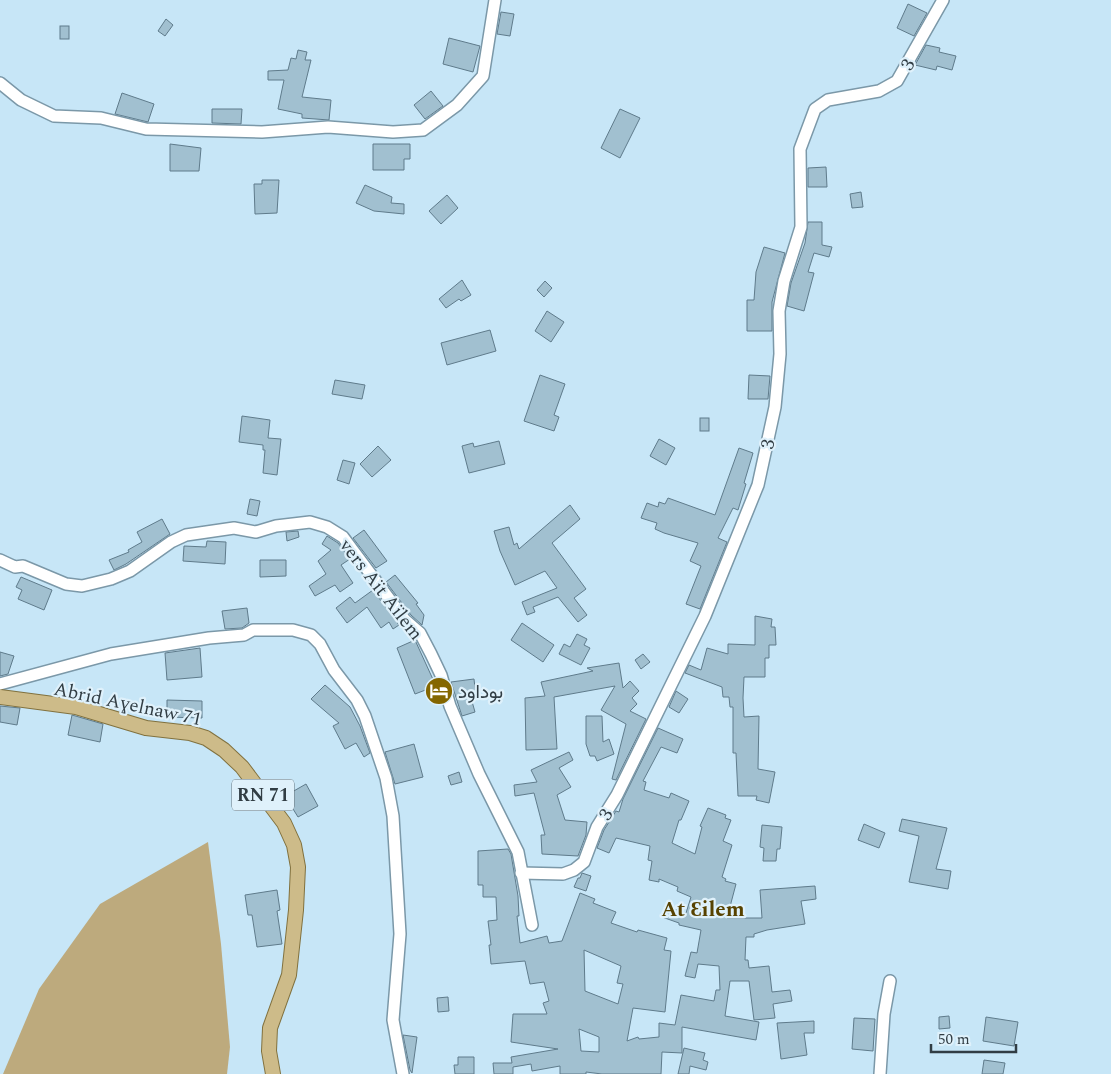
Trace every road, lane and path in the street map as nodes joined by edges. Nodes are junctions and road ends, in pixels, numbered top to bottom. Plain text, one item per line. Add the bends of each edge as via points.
1 (495, 0) edge
2 (943, 0) edge
3 (0, 83) edge
4 (0, 560) edge
5 (0, 684) edge
6 (0, 697) edge
7 (521, 873) junction
8 (532, 925) dead end
9 (890, 981) dead end
10 (274, 1074) edge
11 (403, 1074) edge
12 (880, 1074) edge

1 - 3 street via 483,76 457,105 423,130 393,132 328,127 275,132 146,129 101,118 54,116 21,100
2 - 7 street, 3 via 897,81 879,91 828,100 816,109 800,149 802,227 784,281 779,311 780,354 774,407 758,485 705,616 617,795 597,827 584,862 563,874
4 - 7 street, vers Aït Aïlem via 66,584 82,586 130,571 186,535 234,528 256,532 310,522 327,527 343,537 405,620 420,633 479,774 518,852
5 - 11 street via 111,654 244,635 253,630 293,630 311,635 366,716 386,778 393,816 400,934 393,1020
6 - 10 main road, Abrid Aɣelnaw 71 / RN 71 via 76,707 146,728 206,738 242,767 284,823 294,845 298,867 289,975 270,1028
7 - 8 street, vers Aït Aïlem
9 - 12 street

